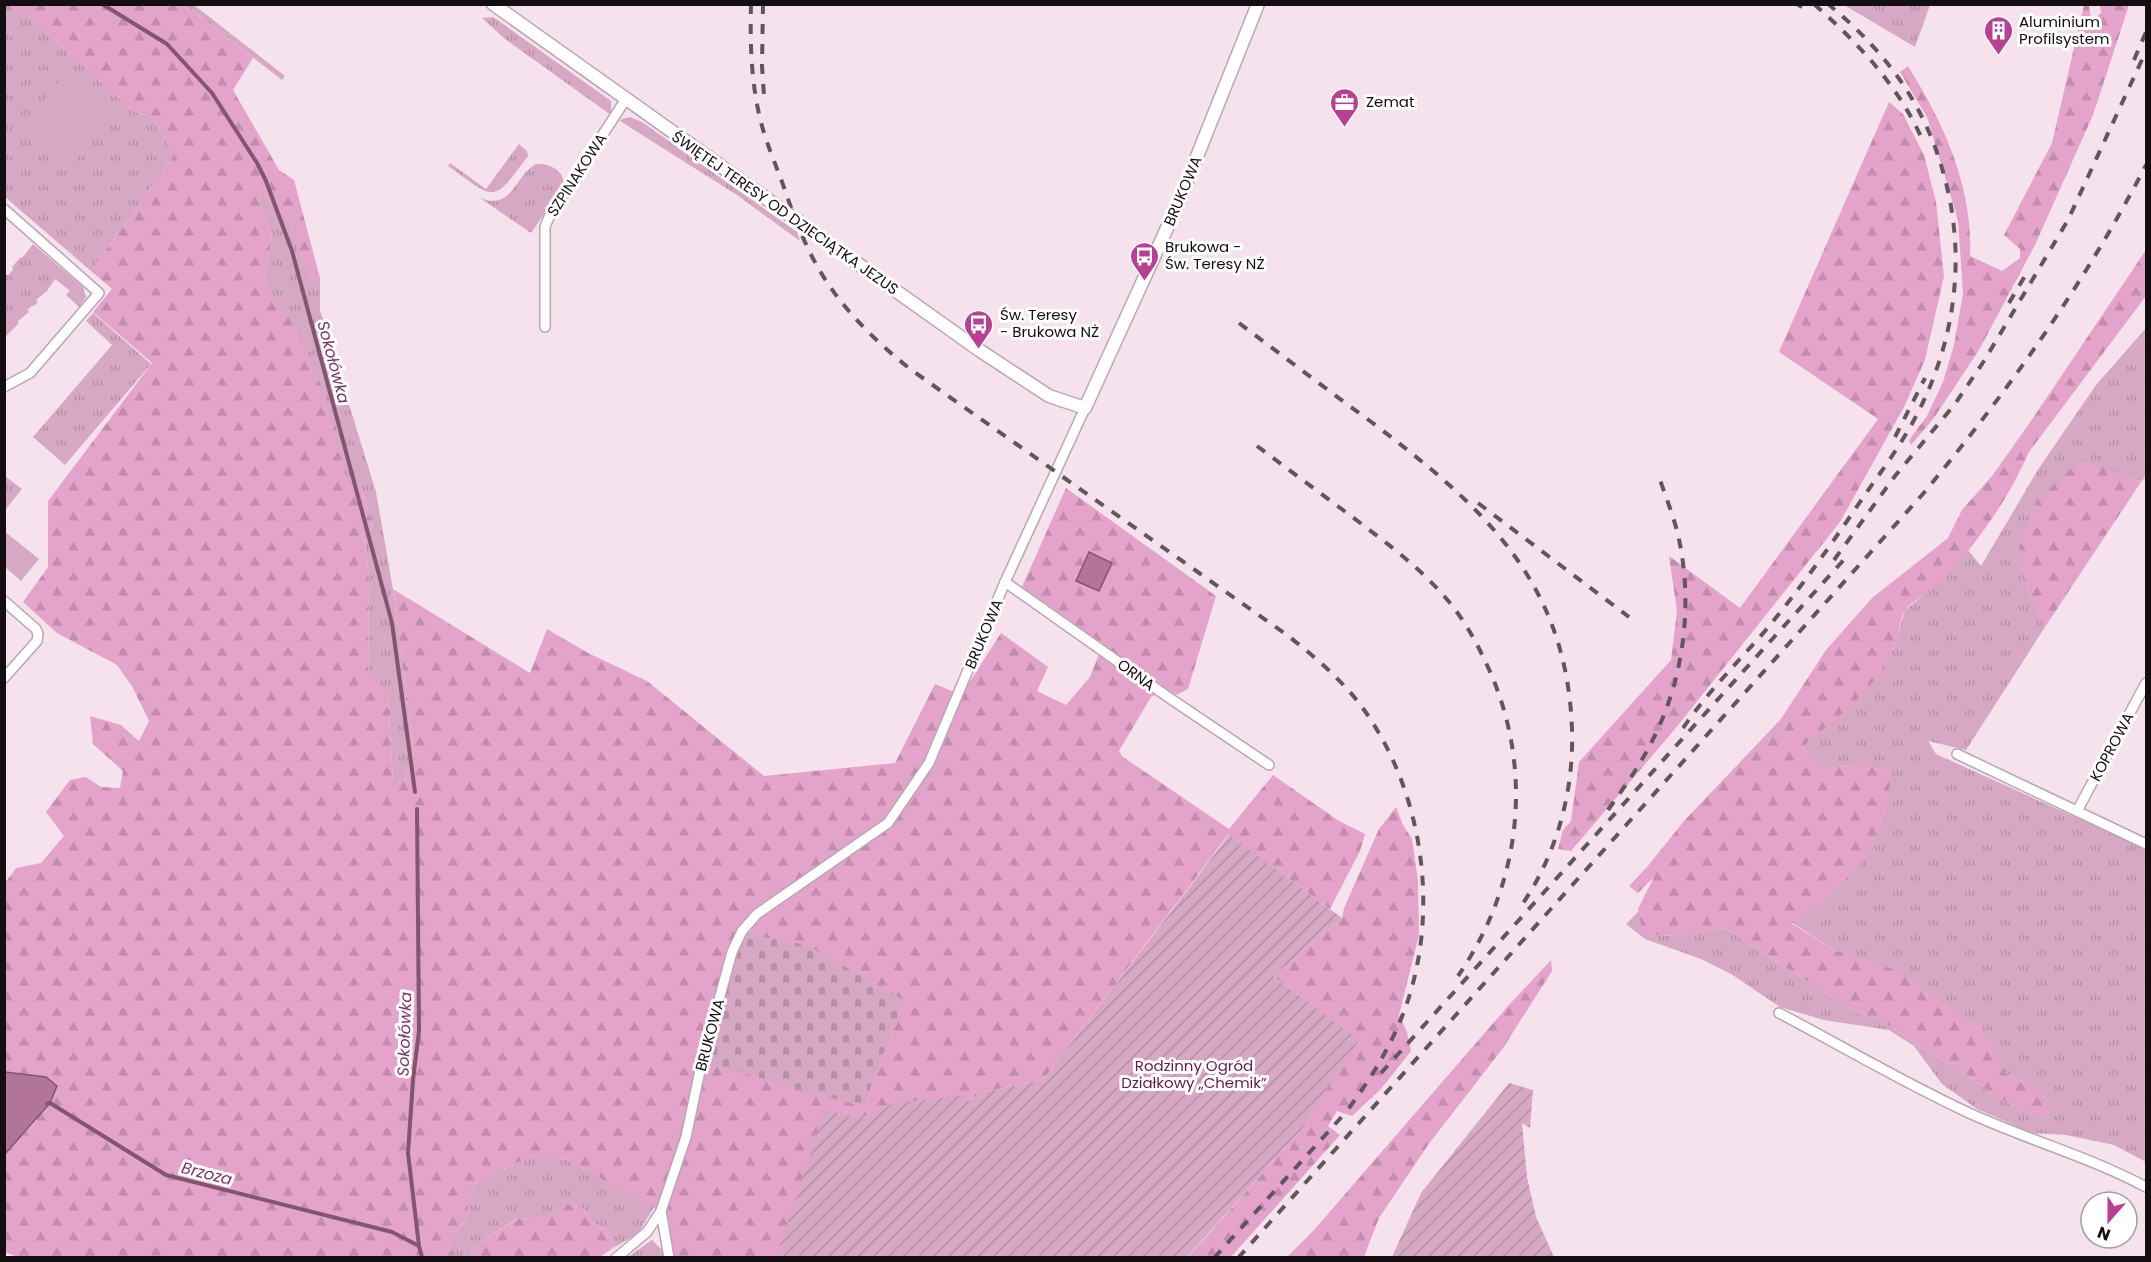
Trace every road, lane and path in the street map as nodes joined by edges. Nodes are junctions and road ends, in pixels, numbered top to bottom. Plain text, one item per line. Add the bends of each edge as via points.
1 (493, 4) edge
2 (1258, 4) edge
3 (626, 99) junction
4 (4, 209) edge
5 (545, 327) dead end
6 (4, 387) edge
7 (1085, 408) junction
8 (1005, 582) junction
9 (4, 601) edge
10 (4, 678) edge
11 (2146, 683) edge
12 (1957, 754) dead end
13 (1269, 765) dead end
14 (2077, 811) junction
15 (2146, 844) edge
16 (1779, 1013) dead end
17 (2146, 1187) edge
18 (661, 1211) junction
19 (616, 1257) edge
20 (669, 1257) edge

1 - 3 street, ŚWIĘTEJ TERESY OD DZIECIĄTKA JEZUS
2 - 7 street, BRUKOWA via 1178,204
3 - 5 street, SZPINAKOWA via 545,227
3 - 7 street, ŚWIĘTEJ TERESY OD DZIECIĄTKA JEZUS via 1028,383 1055,399
4 - 6 street via 99,292 30,373
7 - 8 street, BRUKOWA
8 - 13 street, ORNA
8 - 18 street, BRUKOWA via 929,763 888,823 758,914 742,931 728,966 686,1137
9 - 10 street via 38,634 37,641
11 - 14 street, KOPROWA
12 - 14 street
14 - 15 street
16 - 17 street via 1967,1112
18 - 19 street, BRUKOWA via 647,1232
18 - 20 street, BRUKOWA

